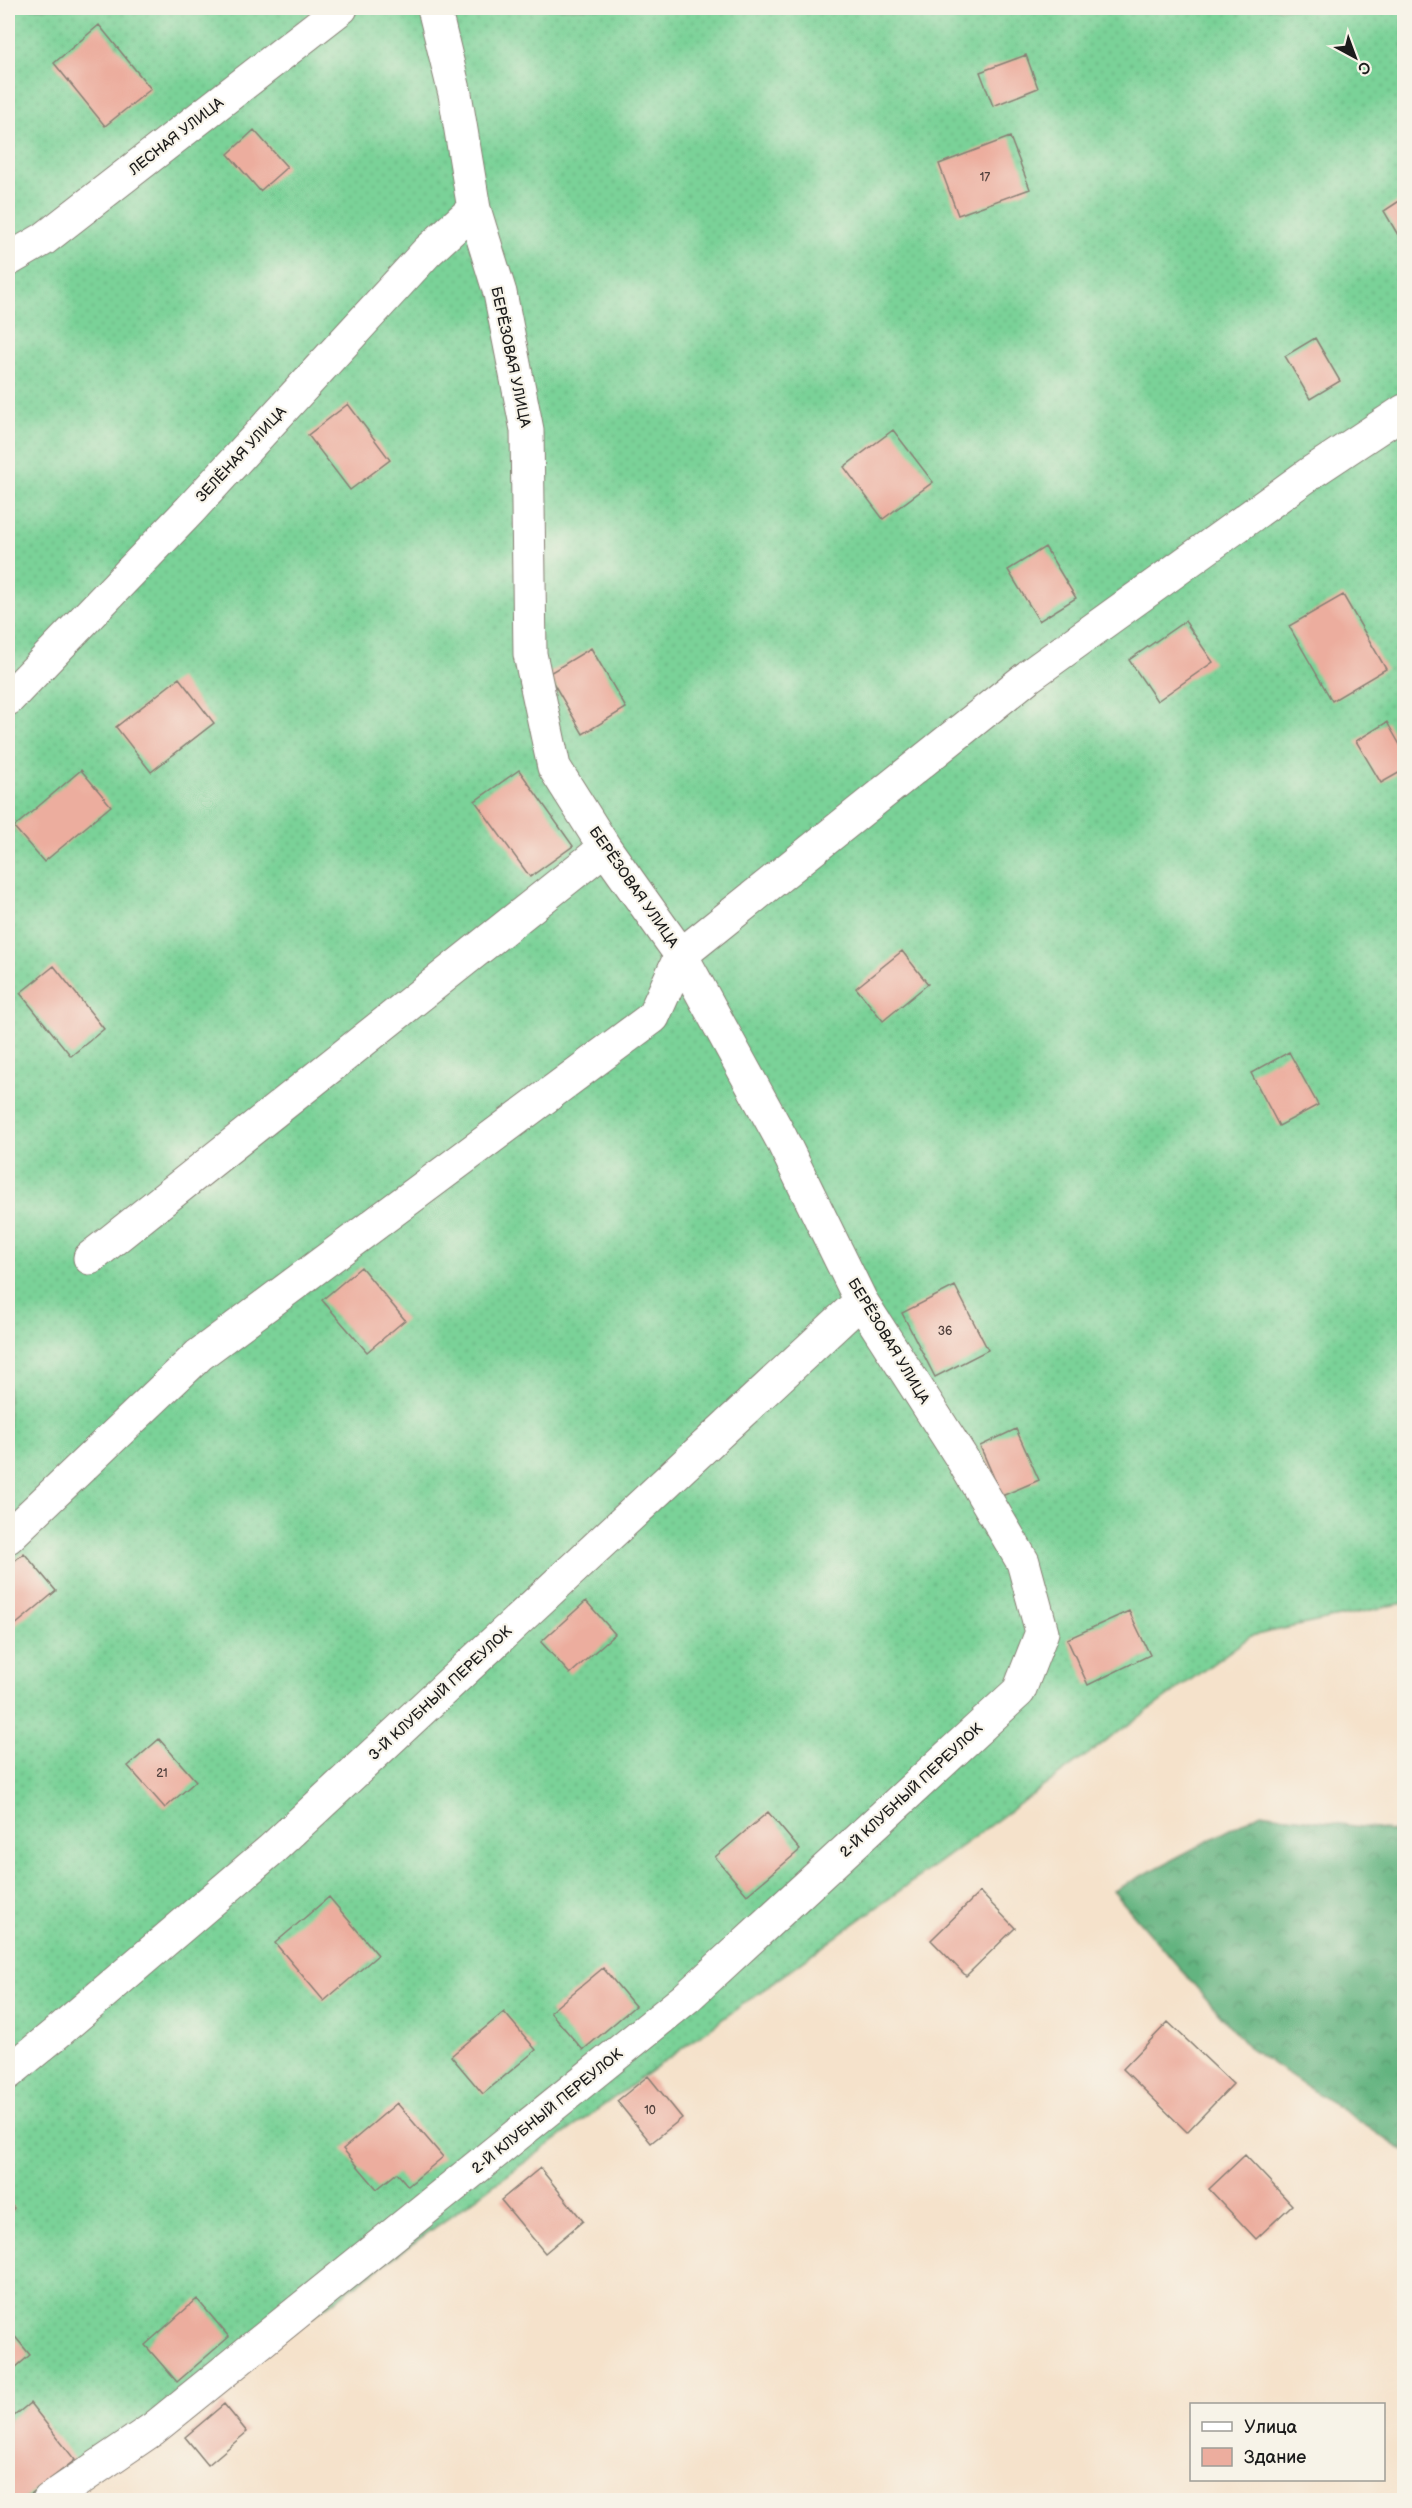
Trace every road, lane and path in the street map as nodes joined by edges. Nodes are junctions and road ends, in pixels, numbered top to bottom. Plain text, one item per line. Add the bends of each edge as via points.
1 (341, 8) edge
2 (434, 8) edge
3 (474, 209) junction
4 (8, 260) edge
5 (1404, 411) edge
6 (8, 699) edge
7 (605, 849) junction
8 (681, 955) junction
9 (90, 1258) dead end
10 (861, 1301) junction
11 (8, 1537) edge
12 (1018, 1691) joint
13 (8, 2073) edge
14 (49, 2500) edge

1 - 4 street, ЛЕСНАЯ УЛИЦА via 44,239
2 - 3 street, БЕРЁЗОВАЯ УЛИЦА via 455,94
3 - 6 street, ЗЕЛЁНАЯ УЛИЦА via 427,252 190,510
3 - 7 street, БЕРЁЗОВАЯ УЛИЦА via 500,293 527,430 530,654 554,767
5 - 8 street via 1312,472 1029,676
7 - 8 street, БЕРЁЗОВАЯ УЛИЦА
7 - 9 street
8 - 10 street, БЕРЁЗОВАЯ УЛИЦА via 781,1138
8 - 11 street via 653,1017 199,1355
10 - 12 street, БЕРЁЗОВАЯ УЛИЦА via 1023,1562 1042,1632
10 - 13 street, 3-Й КЛУБНЫЙ ПЕРЕУЛОК via 272,1849
12 - 14 street, 2-Й КЛУБНЫЙ ПЕРЕУЛОК via 686,1998 153,2429

